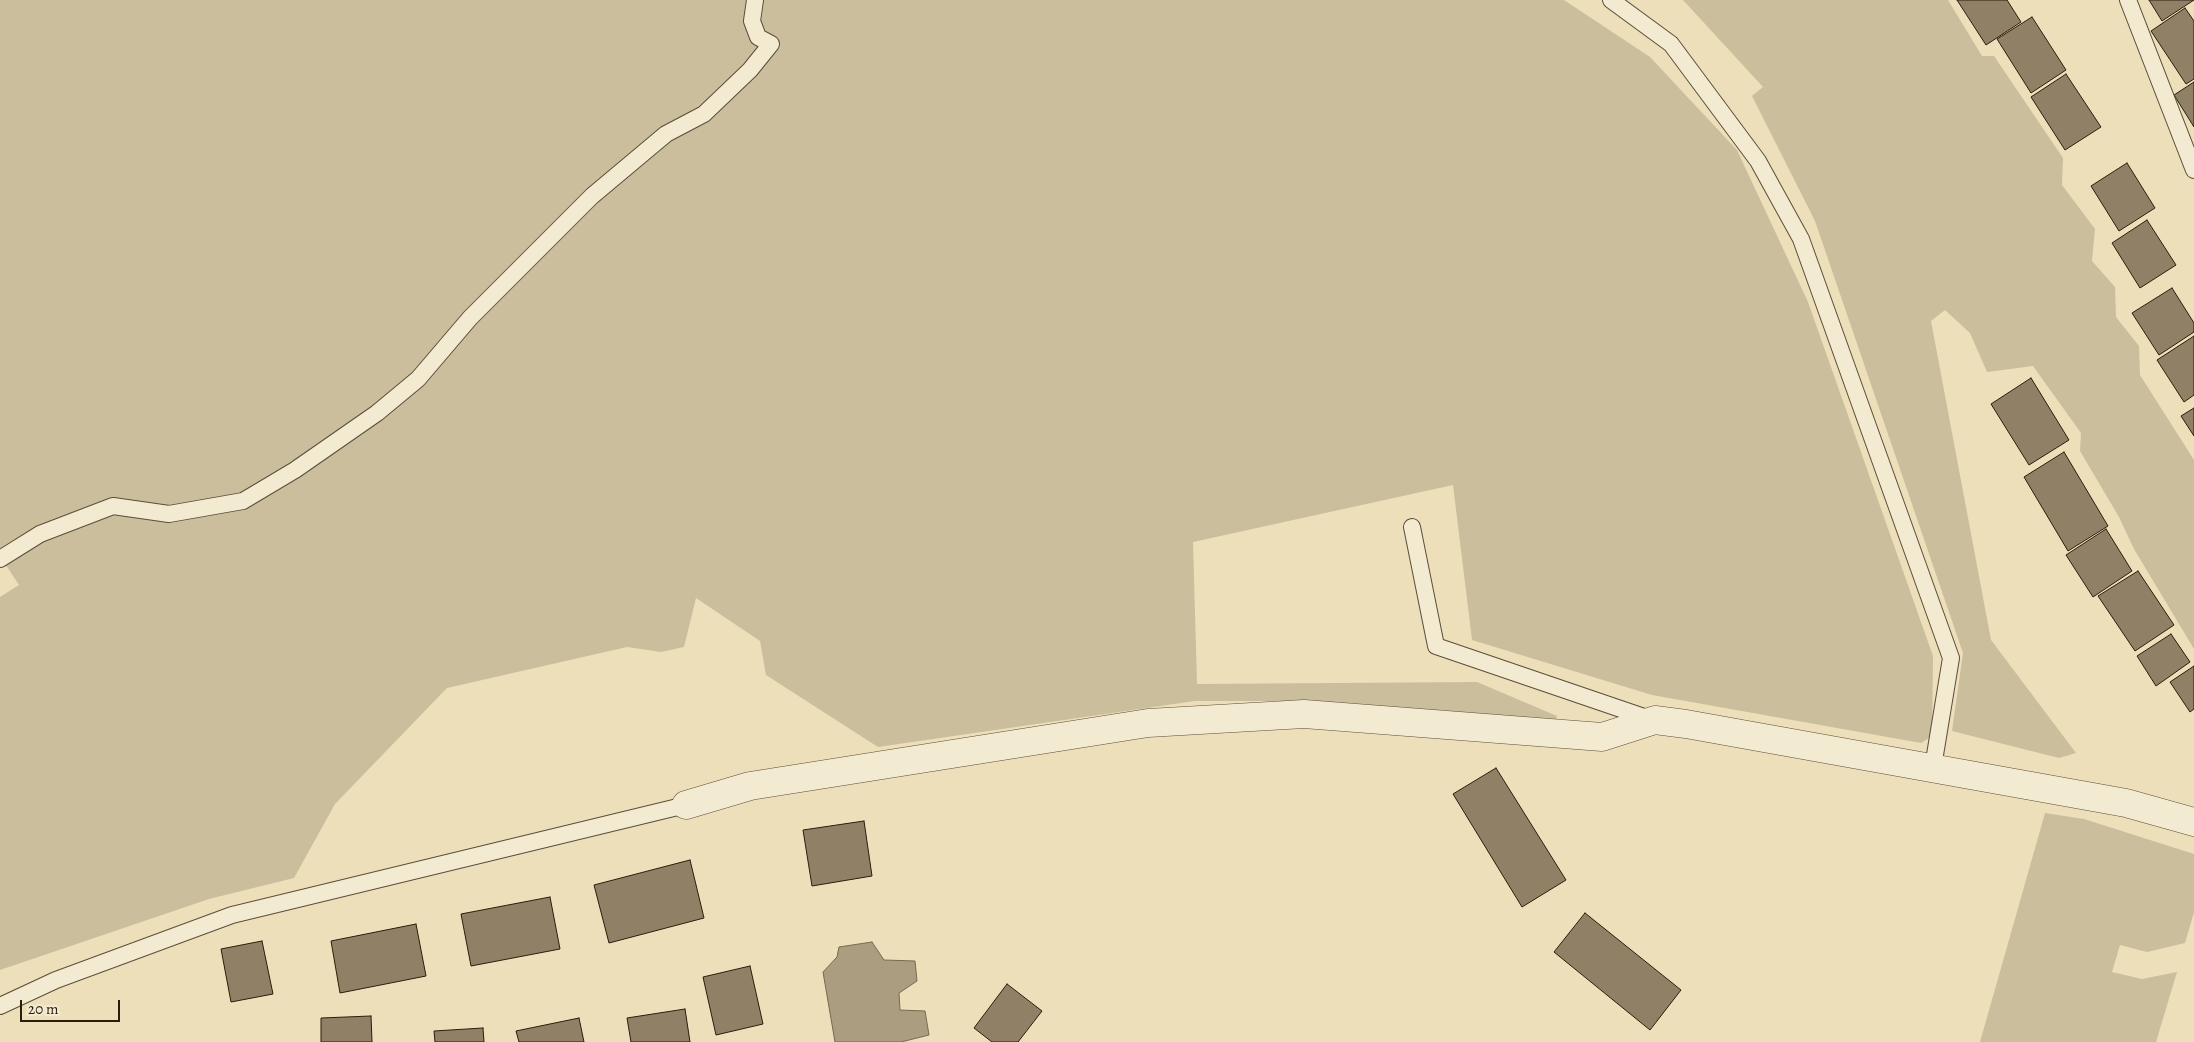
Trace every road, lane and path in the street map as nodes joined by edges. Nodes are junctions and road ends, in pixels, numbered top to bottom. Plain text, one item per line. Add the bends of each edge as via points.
1 (754, 0) edge
2 (1611, 0) edge
3 (2128, 0) edge
4 (2194, 170) edge
5 (1412, 527) dead end
6 (0, 559) edge
7 (1655, 720) junction
8 (1933, 767) junction
9 (686, 805) joint
10 (2194, 822) edge
11 (0, 1006) edge

1 - 6 lane via 752,21 758,37 771,44 750,70 704,114 666,134 592,196 470,318 418,380 377,413 295,470 243,501 169,514 112,506 40,534
2 - 8 lane via 1671,44 1758,161 1801,239 1951,658
3 - 4 lane
5 - 7 lane via 1436,646
7 - 8 street
7 - 9 street via 1602,738 1304,714 1148,722 750,786
8 - 10 street via 2126,803
9 - 11 lane via 232,915 56,980

